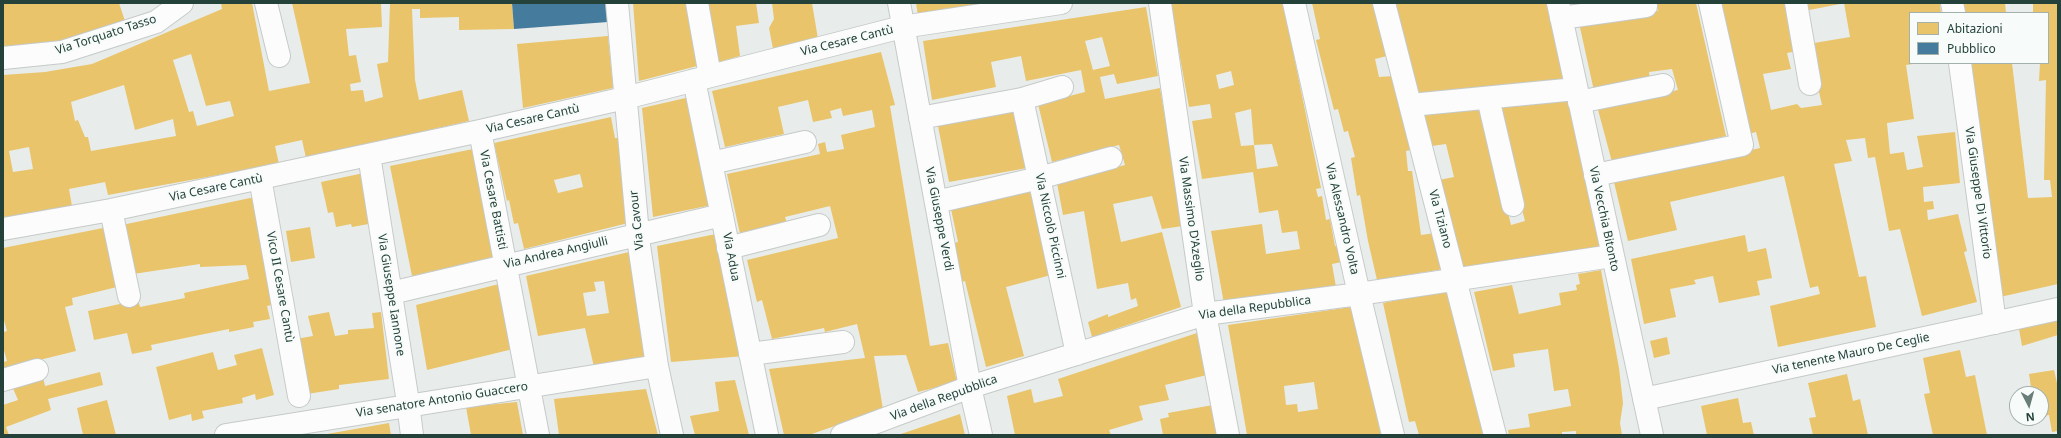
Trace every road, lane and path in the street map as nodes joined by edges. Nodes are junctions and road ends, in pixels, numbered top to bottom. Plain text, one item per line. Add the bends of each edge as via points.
1 (182, 3) edge
2 (266, 3) edge
3 (617, 3) edge
4 (698, 3) edge
5 (899, 3) edge
6 (1061, 3) edge
7 (1160, 3) edge
8 (1294, 3) edge
9 (1384, 3) edge
10 (1710, 3) edge
11 (1796, 3) edge
12 (1646, 6) dead end
13 (1560, 10) edge
14 (902, 27) junction
15 (279, 56) dead end
16 (3, 58) edge
17 (1960, 64) edge
18 (702, 78) junction
19 (1810, 84) dead end
20 (1663, 85) dead end
21 (1062, 87) dead end
22 (1577, 96) junction
23 (625, 98) junction
24 (1488, 98) junction
25 (1022, 99) junction
26 (1411, 105) junction
27 (920, 118) junction
28 (480, 131) junction
29 (805, 142) dead end
30 (369, 155) junction
31 (1111, 158) dead end
32 (711, 163) junction
33 (1595, 175) junction
34 (260, 178) junction
35 (1039, 178) junction
36 (936, 202) junction
37 (1513, 205) dead end
38 (111, 210) junction
39 (722, 215) junction
40 (819, 225) dead end
41 (3, 229) edge
42 (638, 234) junction
43 (728, 248) junction
44 (1612, 256) junction
45 (506, 265) junction
46 (1456, 278) junction
47 (391, 293) junction
48 (1359, 294) junction
49 (129, 296) dead end
50 (2058, 309) edge
51 (1205, 314) junction
52 (1995, 323) junction
53 (843, 342) dead end
54 (750, 354) junction
55 (1077, 354) junction
56 (657, 366) junction
57 (37, 370) dead end
58 (3, 380) edge
59 (529, 386) junction
60 (970, 387) junction
61 (299, 396) dead end
62 (1644, 399) junction
63 (408, 406) junction
64 (226, 435) edge
65 (412, 435) edge
66 (538, 435) edge
67 (672, 435) edge
68 (767, 435) edge
69 (842, 435) edge
70 (981, 435) edge
71 (1228, 435) edge
72 (1393, 435) edge
73 (1495, 435) edge
74 (1652, 435) edge

1 - 16 street, Via Torquato Tasso via 156,22 62,52
2 - 15 street
3 - 23 street, Via Cavour
4 - 18 street, Via Adua
5 - 14 street, Via Giuseppe Verdi
6 - 14 street, Via Cesare Cantù
7 - 51 street, Via Massimo D'Azeglio
8 - 48 street, Via Alessandro Volta
9 - 26 street, Via Tiziano
10 - 33 street via 1742,145
11 - 19 street
12 - 13 street
13 - 22 street, Via Vecchia Bitonto
14 - 18 street, Via Cesare Cantù
14 - 27 street, Via Giuseppe Verdi
17 - 52 street, Via Giuseppe Di Vittorio
18 - 23 street, Via Cesare Cantù
18 - 32 street, Via Adua
20 - 22 street
21 - 25 street
22 - 24 street
22 - 33 street, Via Vecchia Bitonto
23 - 28 street, Via Cesare Cantù
23 - 42 street, Via Cavour
24 - 26 street
24 - 37 street
25 - 27 street
25 - 35 street, Via Niccolò Piccinni
26 - 46 street, Via Tiziano
27 - 36 street, Via Giuseppe Verdi
28 - 30 street, Via Cesare Cantù
28 - 45 street, Via Cesare Battisti
29 - 32 street
30 - 34 street, Via Cesare Cantù
30 - 47 street, Via Giuseppe Iannone
31 - 35 street
32 - 39 street, Via Adua
33 - 44 street, Via Vecchia Bitonto
34 - 38 street, Via Cesare Cantù
34 - 61 street, Vico II Cesare Cantù
35 - 36 street
35 - 55 street, Via Niccolò Piccinni
36 - 60 street, Via Giuseppe Verdi
38 - 41 street, Via Cesare Cantù
38 - 49 street
39 - 42 street, Via Andrea Angiulli
39 - 43 street, Via Adua
40 - 43 street
42 - 45 street, Via Andrea Angiulli
42 - 56 street, Via Cavour
43 - 54 street, Via Adua
44 - 46 street, Via della Repubblica
44 - 62 street, Via Vecchia Bitonto
45 - 47 street, Via Andrea Angiulli
45 - 59 street, Via Cesare Battisti
46 - 48 street, Via della Repubblica
46 - 73 street, Via Tiziano
47 - 63 street, Via Giuseppe Iannone
48 - 51 street, Via della Repubblica
48 - 72 street, Via Alessandro Volta
50 - 52 street, Via tenente Mauro De Ceglie
51 - 55 street, Via della Repubblica
51 - 71 street, Via Massimo D'Azeglio
52 - 62 street, Via tenente Mauro De Ceglie
53 - 54 street
54 - 68 street, Via Adua
55 - 60 street, Via della Repubblica
56 - 59 street, Via senatore Antonio Guaccero
56 - 67 street, Via Cavour
57 - 58 street
59 - 63 street, Via senatore Antonio Guaccero
59 - 66 street, Via Cesare Battisti
60 - 69 street, Via della Repubblica
60 - 70 street, Via Giuseppe Verdi
62 - 74 street, Via Vecchia Bitonto
63 - 64 street, Via senatore Antonio Guaccero
63 - 65 street, Via Giuseppe Iannone

